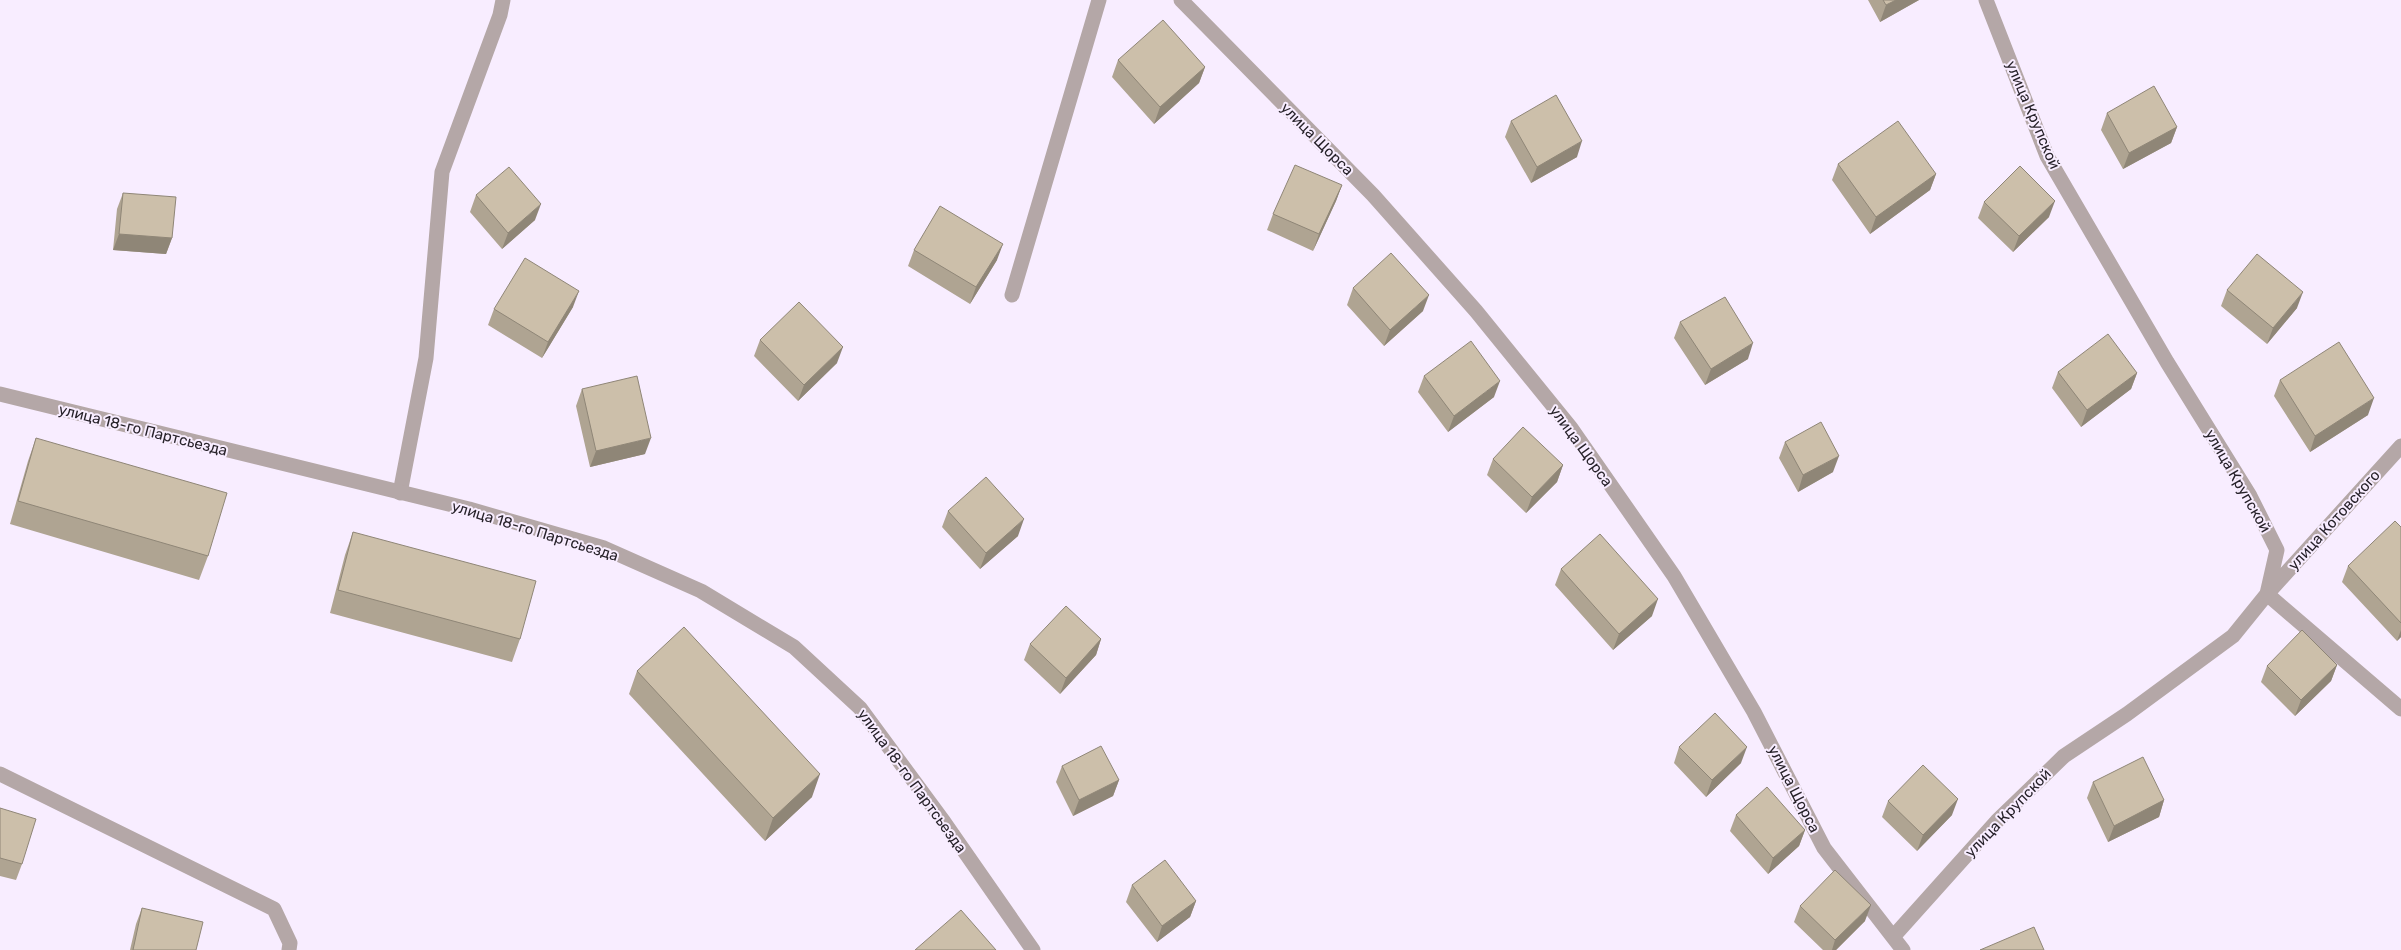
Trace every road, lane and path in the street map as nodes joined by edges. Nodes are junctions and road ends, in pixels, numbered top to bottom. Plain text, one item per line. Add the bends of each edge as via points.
1 (503, 0) edge
2 (1099, 0) edge
3 (1181, 0) edge
4 (1986, 0) edge
5 (1012, 295) dead end
6 (0, 394) edge
7 (2401, 446) edge
8 (400, 493) junction
9 (2267, 594) junction
10 (2401, 709) edge
11 (0, 774) edge
12 (1893, 937) junction
13 (289, 950) edge
14 (1033, 950) edge
15 (1903, 950) edge

1 - 8 street via 442,172 426,358
2 - 5 street
3 - 12 street, улица Щорса via 1373,195 1476,311 1570,428 1674,576 1754,712 1824,848
4 - 9 street, улица Крупской via 2047,156 2167,362 2250,496 2277,550
6 - 8 street, улица 18-го Партсьезда
7 - 9 street, улица Котовского
8 - 14 street, улица 18-го Партсьезда via 469,509 604,548 702,591 794,647 860,708
9 - 10 street
9 - 12 street, улица Крупской via 2233,636 2064,756 1998,821
11 - 13 street via 274,909 290,943
12 - 15 street, улица Щорса

